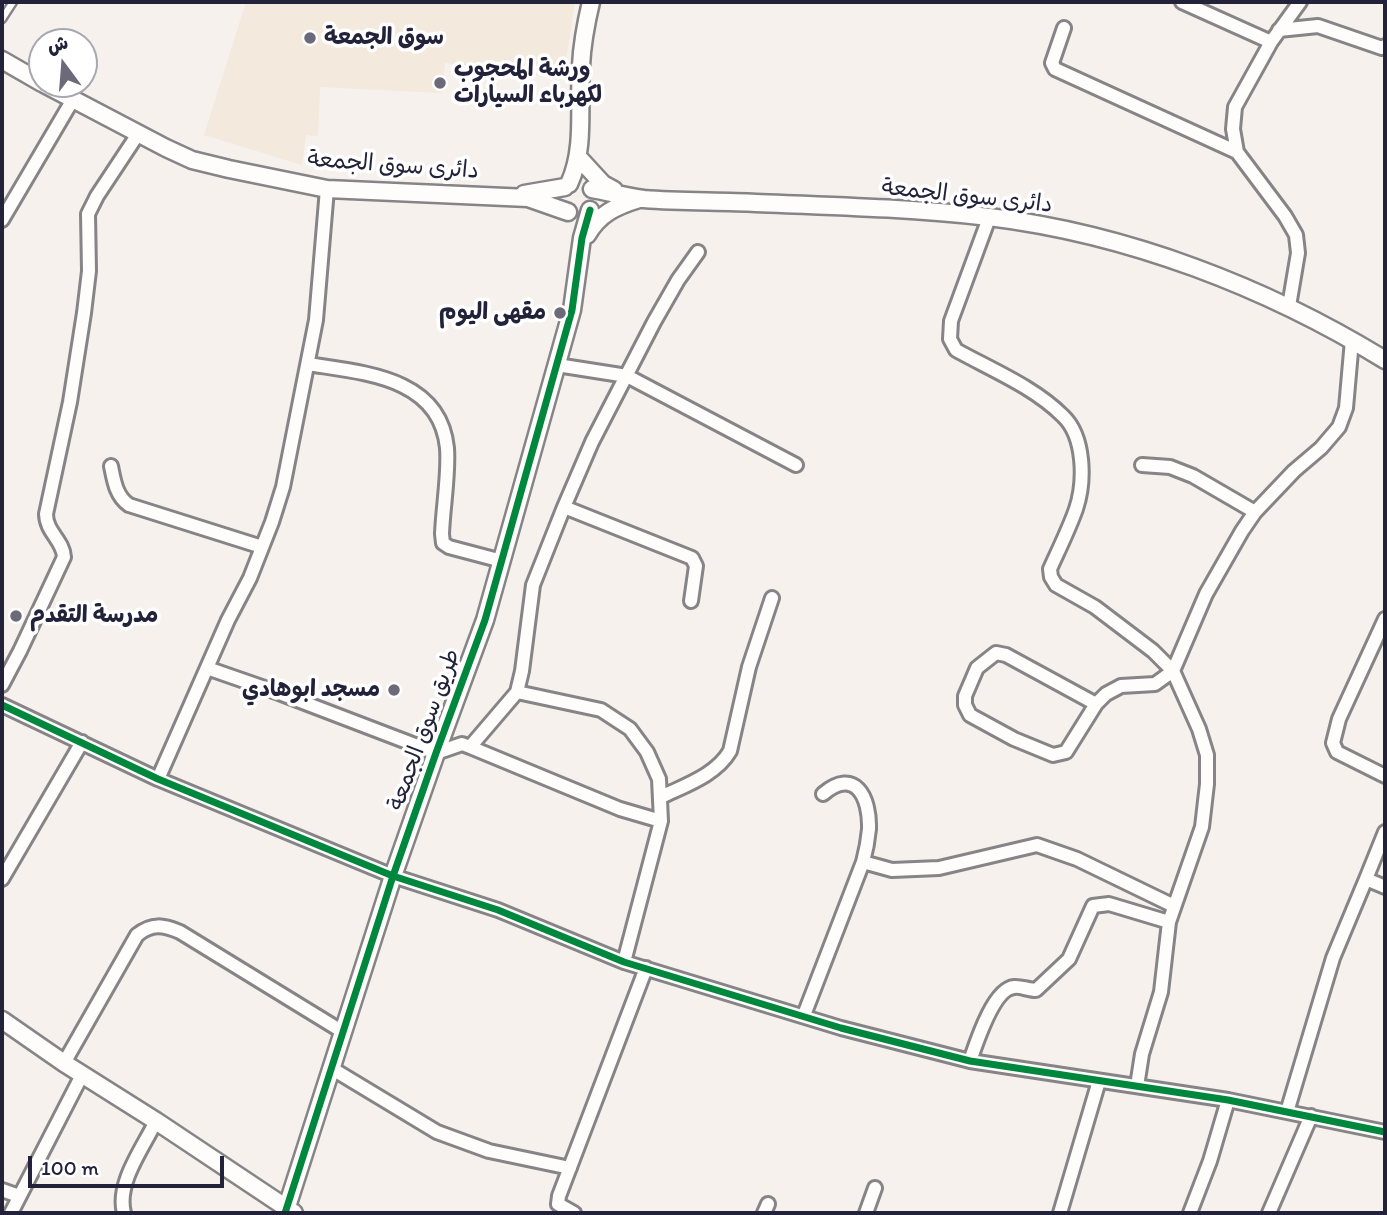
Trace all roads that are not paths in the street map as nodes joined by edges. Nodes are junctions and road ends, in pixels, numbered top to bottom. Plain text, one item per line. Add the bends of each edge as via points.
1 (13, 2) edge
2 (591, 2) edge
3 (1182, 2) edge
4 (1300, 2) edge
5 (1201, 6) edge
6 (2, 19) edge
7 (1064, 28) dead end
8 (1279, 30) junction
9 (1271, 42) junction
10 (1385, 46) edge
11 (2, 60) edge
12 (28, 75) edge
13 (67, 98) edge
14 (72, 101) junction
15 (138, 134) junction
16 (1237, 152) junction
17 (579, 154) junction
18 (567, 185) junction
19 (590, 187) junction
20 (327, 188) junction
21 (622, 195) junction
22 (508, 196) junction
23 (641, 199) junction
24 (591, 208) junction
25 (570, 213) junction
26 (989, 218) junction
27 (2, 219) edge
28 (581, 250) junction
29 (698, 252) dead end
30 (1289, 306) junction
31 (1352, 340) junction
32 (1385, 360) edge
33 (308, 364) junction
34 (557, 365) junction
35 (627, 376) junction
36 (796, 465) dead end
37 (1142, 465) dead end
38 (111, 466) dead end
39 (564, 507) junction
40 (1255, 512) junction
41 (262, 547) junction
42 (502, 561) junction
43 (772, 598) dead end
44 (691, 601) dead end
45 (1385, 619) edge
46 (207, 668) junction
47 (1174, 671) junction
48 (2, 685) edge
49 (517, 692) junction
50 (1096, 704) junction
51 (2, 705) edge
52 (82, 742) junction
53 (470, 747) junction
54 (436, 753) junction
55 (1385, 776) edge
56 (158, 779) junction
57 (823, 794) dead end
58 (661, 797) junction
59 (661, 821) junction
60 (1385, 832) edge
61 (863, 862) junction
62 (393, 876) junction
63 (2, 879) edge
64 (1366, 879) junction
65 (1385, 887) edge
66 (1174, 906) junction
67 (1169, 922) junction
68 (624, 962) junction
69 (646, 968) junction
70 (804, 1015) junction
71 (2, 1020) edge
72 (343, 1032) junction
73 (970, 1061) junction
74 (64, 1063) junction
75 (331, 1068) junction
76 (82, 1075) junction
77 (1099, 1081) junction
78 (1137, 1086) junction
79 (1228, 1100) junction
80 (1287, 1112) junction
81 (1311, 1116) junction
82 (156, 1121) junction
83 (1385, 1132) edge
84 (570, 1168) junction
85 (875, 1188) dead end
86 (2, 1190) edge
87 (19, 1196) junction
88 (289, 1212) edge
89 (11, 1213) edge
90 (124, 1213) edge
91 (574, 1213) edge
92 (866, 1213) edge
93 (1060, 1213) edge
94 (1191, 1213) edge
95 (1269, 1213) edge

1 - 6 lane
2 - 17 main road via 581,65
3 - 5 street
4 - 8 street
5 - 9 street
7 - 16 street via 1052,63 1055,69
8 - 9 street
8 - 10 street via 1318,26
9 - 16 street via 1235,107
11 - 12 main road, دائرى سوق الجمعة
13 - 14 main road, دائرى سوق الجمعة
14 - 15 main road, دائرى سوق الجمعة
14 - 27 street
15 - 20 main road, دائرى سوق الجمعة via 192,160
15 - 48 street via 89,214 84,313 46,514 47,526 64,557
16 - 30 street via 1296,235 1298,253
17 - 18 main road
17 - 19 main road
17 - 21 main road via 603,184
18 - 19 main road via 579,181
18 - 22 main road
18 - 25 main road via 561,200
19 - 21 main road
19 - 24 main road via 595,197
20 - 22 main road, دائرى سوق الجمعة
20 - 33 street
21 - 23 main road
22 - 25 main road via 538,200
23 - 24 main road
23 - 26 main road, دائرى سوق الجمعة
23 - 28 main road via 602,215
24 - 25 main road via 581,214
24 - 28 main road
25 - 28 main road
26 - 30 main road, دائرى سوق الجمعة via 1077,233 1156,256
26 - 47 street via 951,321 950,339 957,350 1065,417 1076,436 1082,471 1077,506 1050,569 1051,577
28 - 34 main road, طريق سوق الجمعة
29 - 35 street via 672,290
30 - 31 main road, دائرى سوق الجمعة
31 - 32 main road, دائرى سوق الجمعة
31 - 40 street via 1346,408 1339,427
33 - 41 street via 283,487
33 - 42 street via 365,373 398,383 422,397 439,415 447,449 443,543
34 - 35 street
34 - 42 main road, طريق سوق الجمعة
35 - 36 street
35 - 39 street
37 - 40 street via 1170,467 1193,476
38 - 41 street via 116,487 129,505
39 - 44 street via 692,558 696,566
39 - 49 street via 533,585
40 - 47 street via 1206,594
41 - 46 street
42 - 54 main road, طريق سوق الجمعة via 474,655
43 - 58 street via 749,667 730,751 714,770
45 - 55 street via 1339,719 1333,743 1337,752
46 - 54 street
46 - 56 street
47 - 50 street via 1155,684 1121,686
47 - 66 street via 1207,755 1208,784 1202,827
49 - 53 street
49 - 58 street via 601,710 630,729 647,752
50 - 50 street via 996,653 977,668 965,696 970,715 1053,755 1066,752
51 - 52 street
52 - 56 street
52 - 63 street
53 - 54 street via 462,744
53 - 59 street via 607,804
54 - 62 main road, طريق سوق الجمعة
56 - 62 street
57 - 61 street via 845,782 863,794 869,826
58 - 59 street
59 - 68 street
60 - 64 street
61 - 66 street via 892,870 939,868 1037,845
61 - 70 street
62 - 68 street via 498,910
62 - 72 main road, طريق سوق الجمعة
64 - 65 street
64 - 80 street via 1333,958
66 - 67 street
67 - 73 street via 1109,904 1093,906 1069,959 1056,973 1036,990 1016,986 998,999
67 - 78 street via 1161,992
68 - 69 street
69 - 70 street
69 - 84 street
70 - 73 street
71 - 74 main road
72 - 74 street via 180,932 154,926 137,935
72 - 75 main road, طريق سوق الجمعة
73 - 77 street
74 - 76 main road
75 - 84 street via 437,1132 489,1151
75 - 88 main road, طريق سوق الجمعة
76 - 82 main road
76 - 87 street
77 - 78 street
77 - 93 street
78 - 79 street
79 - 80 street
79 - 94 street
80 - 81 street
81 - 83 street
81 - 95 street
82 - 88 main road
82 - 90 street via 125,1185
84 - 91 street via 558,1200
85 - 92 street
86 - 87 street
87 - 89 street

